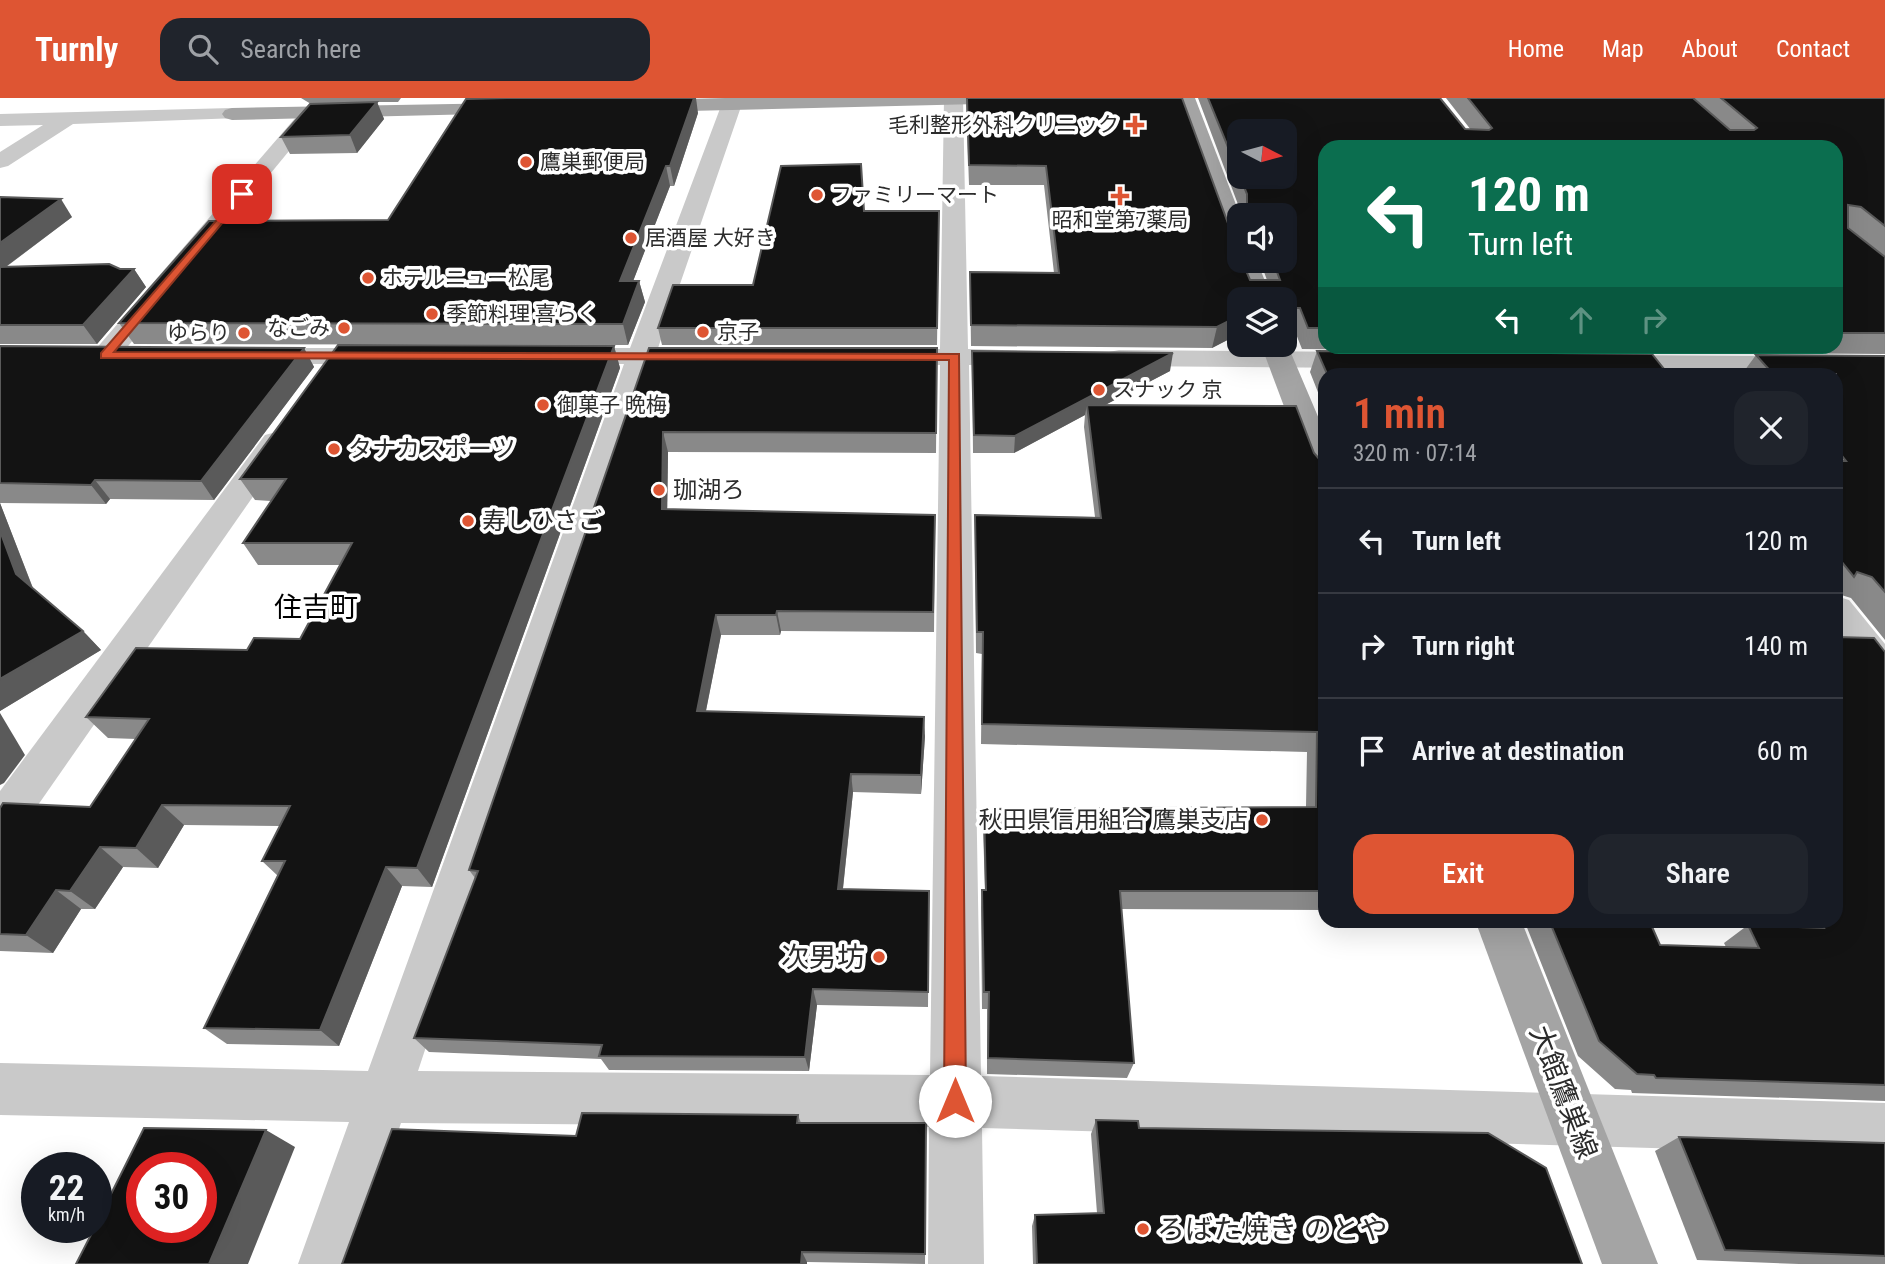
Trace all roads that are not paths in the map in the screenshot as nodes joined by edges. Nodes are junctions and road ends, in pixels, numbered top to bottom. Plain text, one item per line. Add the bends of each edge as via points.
1 (251, 98) edge
2 (978, 98) edge
3 (1185, 98) edge
4 (954, 99) edge
5 (733, 101) edge
6 (623, 106) edge
7 (528, 108) edge
8 (310, 113) junction
9 (232, 114) junction
10 (69, 118) junction
11 (0, 120) edge
12 (0, 162) edge
13 (1227, 212) edge
14 (1227, 354) edge
15 (1297, 354) edge
16 (339, 355) junction
17 (146, 356) edge
18 (229, 356) edge
19 (407, 356) edge
20 (545, 356) edge
21 (641, 356) junction
22 (723, 356) edge
23 (859, 356) edge
24 (955, 357) junction
25 (1050, 357) edge
26 (1280, 357) edge
27 (1090, 358) edge
28 (1392, 361) edge
29 (1641, 362) edge
30 (1588, 364) edge
31 (1885, 366) edge
32 (317, 386) edge
33 (295, 416) edge
34 (1318, 455) edge
35 (1843, 618) edge
36 (1885, 671) edge
37 (0, 825) edge
38 (1501, 928) edge
39 (0, 1089) edge
40 (384, 1097) junction
41 (955, 1101) junction
42 (1576, 1122) junction
43 (1885, 1129) edge
44 (326, 1264) edge
45 (956, 1264) edge
46 (1630, 1264) edge

1 - 9 main road
2 - 4 main road
3 - 13 main road
4 - 5 main road
4 - 24 street
5 - 6 main road
5 - 21 street
7 - 8 main road
8 - 9 main road
8 - 17 street via 92,356
9 - 10 street
10 - 11 street
10 - 12 street
14 - 27 street
15 - 28 street
16 - 18 street
16 - 19 street
16 - 32 street
20 - 21 street
21 - 22 street
21 - 40 street
23 - 24 street
24 - 25 street
24 - 41 street
26 - 34 main road
29 - 30 street
29 - 31 street
33 - 37 street
35 - 36 street
38 - 42 main road, 大館鷹巣線
39 - 40 street
40 - 41 street
40 - 44 street
41 - 42 street
41 - 45 street
42 - 43 street
42 - 46 main road, 大館鷹巣線

